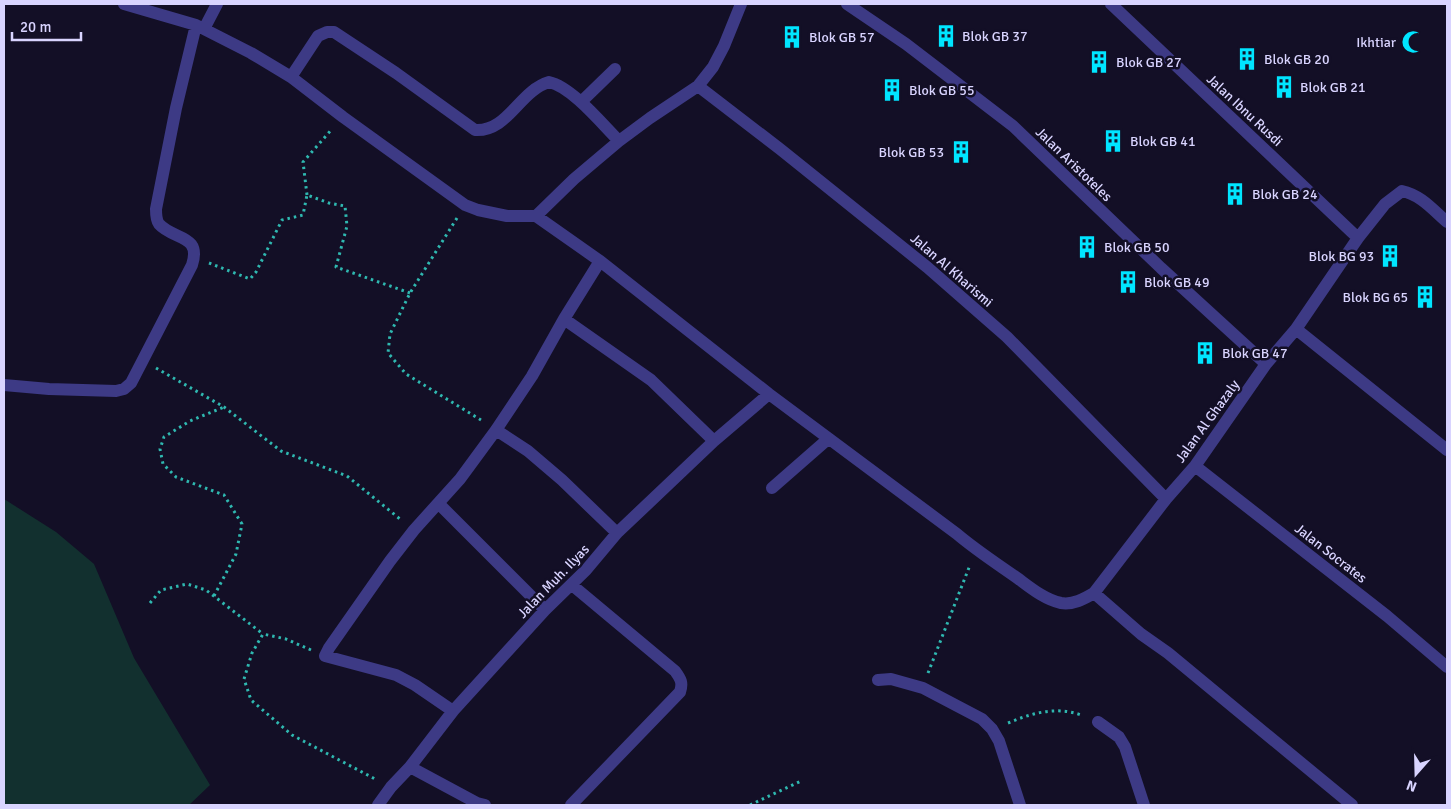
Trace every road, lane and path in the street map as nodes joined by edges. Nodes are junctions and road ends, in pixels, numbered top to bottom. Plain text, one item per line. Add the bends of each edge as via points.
1 (124, 4) edge
2 (217, 4) edge
3 (741, 4) edge
4 (847, 4) edge
5 (1111, 4) edge
6 (200, 27) junction
7 (615, 69) dead end
8 (291, 77) junction
9 (698, 86) junction
10 (581, 102) junction
11 (343, 117) junction
12 (619, 141) junction
13 (307, 195) junction
14 (465, 205) junction
15 (536, 216) junction
16 (1447, 222) edge
17 (1358, 238) junction
18 (194, 256) junction
19 (600, 261) junction
20 (410, 294) junction
21 (564, 319) junction
22 (1296, 329) junction
23 (143, 361) junction
24 (1266, 364) junction
25 (4, 385) edge
26 (768, 394) junction
27 (224, 407) junction
28 (496, 430) junction
29 (828, 439) junction
30 (714, 441) junction
31 (1447, 450) edge
32 (1195, 466) junction
33 (772, 488) dead end
34 (1166, 499) junction
35 (438, 504) junction
36 (414, 530) junction
37 (617, 533) junction
38 (976, 550) junction
39 (572, 585) junction
40 (1094, 594) junction
41 (214, 596) junction
42 (150, 603) dead end
43 (545, 610) junction
44 (264, 634) junction
45 (325, 656) junction
46 (1447, 667) edge
47 (878, 680) dead end
48 (923, 688) junction
49 (453, 711) junction
50 (1098, 722) joint
51 (992, 729) junction
52 (410, 767) junction
53 (801, 780) dead end
54 (390, 787) junction
55 (378, 805) edge
56 (485, 805) edge
57 (571, 805) edge
58 (750, 805) edge
59 (1020, 805) edge
60 (1144, 805) edge
61 (1352, 805) edge

1 - 6 street
2 - 6 street
3 - 9 street via 717,60
4 - 24 street, Jalan Aristoteles via 906,44 1013,126
5 - 17 street, Jalan Ibnu Rusdi
6 - 8 street
6 - 18 street via 176,108 156,209 159,224 190,243
7 - 10 street
8 - 10 street via 318,36 334,32 475,130 496,126 537,87 548,82 556,83
8 - 11 street
9 - 12 street
9 - 34 street, Jalan Al Kharismi via 927,267 1007,337
10 - 12 street
11 - 13 path via 303,162
11 - 14 street
12 - 15 street
13 - 18 path via 303,215 282,220 250,279
13 - 20 path via 329,204 345,206 346,226 336,267
14 - 15 street via 507,216
14 - 20 path
15 - 19 street
16 - 17 street, Jalan Al Ghazaly via 1418,197 1402,191 1385,204
17 - 22 street, Jalan Al Ghazaly
18 - 23 street
19 - 21 street
19 - 26 street
20 - 28 path via 390,334 388,353 406,374
21 - 28 street
21 - 30 street via 651,380
22 - 24 street, Jalan Al Ghazaly
22 - 31 street
23 - 25 street via 132,383 116,391
23 - 27 path
24 - 32 street, Jalan Al Ghazaly
26 - 29 street
26 - 30 street, Jalan Muh. Ilyas
27 - 36 path via 281,451 347,476
27 - 41 path via 190,421 164,437 160,449 162,464 176,477 224,495 242,524 236,554
28 - 35 street
28 - 37 street via 528,451
29 - 33 street
29 - 38 street
30 - 37 street, Jalan Muh. Ilyas
32 - 34 street, Jalan Al Ghazaly
32 - 46 street, Jalan Socrates
34 - 40 street, Jalan Al Ghazaly
35 - 36 street
35 - 43 street
36 - 45 street
37 - 39 street, Jalan Muh. Ilyas
38 - 40 street via 1052,600 1075,603
38 - 48 path
39 - 43 street, Jalan Muh. Ilyas
39 - 57 street via 675,670 682,686 680,692
40 - 61 street
41 - 42 path via 187,584 162,590
41 - 44 path
43 - 49 street, Jalan Muh. Ilyas
44 - 45 path
44 - 54 path via 252,652 244,679 251,700 292,735
45 - 49 street via 396,675
47 - 48 street via 890,679
48 - 51 street via 982,719
49 - 52 street, Jalan Muh. Ilyas
50 - 51 path via 1077,714 1048,710
50 - 60 street via 1119,738 1125,747
51 - 59 street
52 - 54 street, Jalan Muh. Ilyas
52 - 56 street
53 - 58 path
54 - 55 street, Jalan Muh. Ilyas

